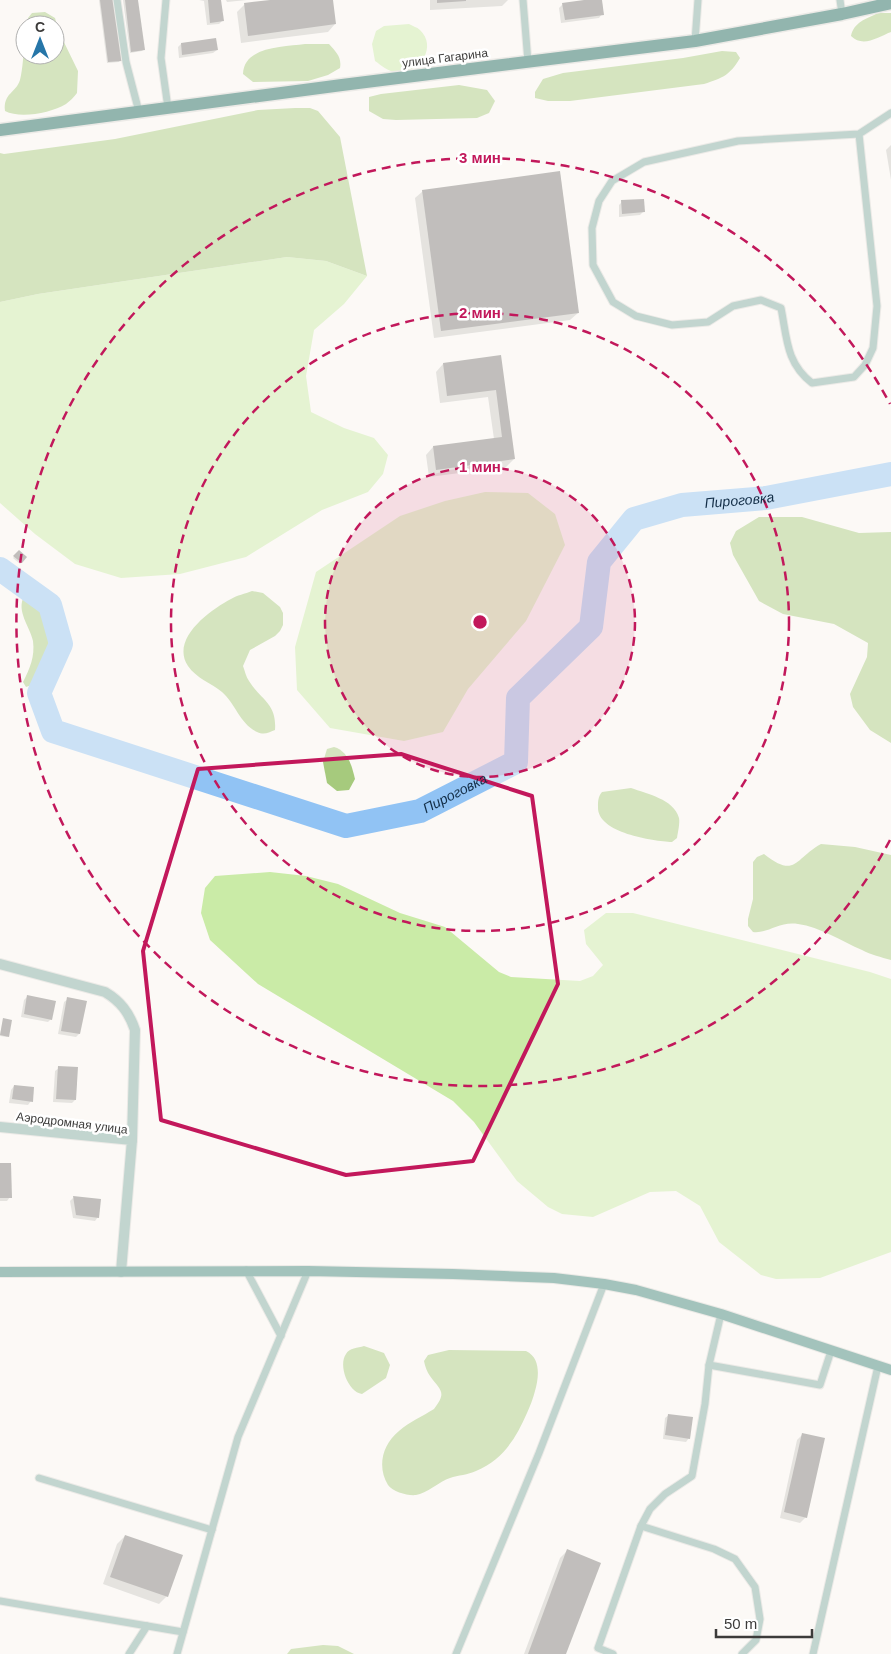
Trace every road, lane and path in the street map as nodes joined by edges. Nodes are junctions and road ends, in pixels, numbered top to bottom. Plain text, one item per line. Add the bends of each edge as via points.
1 (117, 0) edge
2 (166, 0) edge
3 (523, 0) edge
4 (698, 0) edge
5 (840, 0) edge
6 (891, 3) edge
7 (842, 14) junction
8 (695, 41) junction
9 (528, 62) junction
10 (168, 108) junction
11 (139, 112) junction
12 (891, 113) edge
13 (0, 130) edge
14 (860, 134) junction
15 (0, 964) edge
16 (0, 1127) edge
17 (132, 1140) junction
18 (246, 1270) junction
19 (308, 1270) junction
20 (0, 1272) edge
21 (121, 1272) junction
22 (604, 1284) junction
23 (721, 1314) junction
24 (281, 1336) junction
25 (831, 1351) junction
26 (709, 1365) junction
27 (878, 1366) junction
28 (891, 1370) edge
29 (38, 1478) dead end
30 (641, 1526) junction
31 (212, 1530) junction
32 (0, 1601) edge
33 (147, 1626) junction
34 (183, 1632) junction
35 (129, 1654) edge
36 (177, 1654) edge
37 (456, 1654) edge
38 (614, 1654) edge
39 (742, 1654) edge
40 (813, 1654) edge

1 - 11 lane via 126,62
2 - 10 lane via 161,58
3 - 9 lane
4 - 8 lane
5 - 7 lane
6 - 7 main road, улица Гагарина
7 - 8 main road, улица Гагарина
8 - 9 main road, улица Гагарина
9 - 10 main road, улица Гагарина
10 - 11 main road, улица Гагарина
11 - 13 main road, улица Гагарина
12 - 14 lane
14 - 14 lane via 877,306 873,348 865,365 854,377 812,383 800,374 790,356 782,308 761,300 733,306 708,322 672,324 636,316 613,302 593,265 592,228 599,201 612,180 644,162 738,141
15 - 17 street via 99,990 124,1007 135,1030
16 - 17 street, Аэродромная улица
17 - 21 street, Аэродромная улица
18 - 19 main road
18 - 21 main road
18 - 24 lane
19 - 22 main road via 554,1278
19 - 24 lane
20 - 21 main road
22 - 23 main road
22 - 37 lane
23 - 25 main road
23 - 26 lane
24 - 31 lane via 238,1437
25 - 26 lane via 820,1385
25 - 27 main road
26 - 30 lane via 692,1476 665,1494 650,1509
27 - 28 main road
27 - 40 lane
29 - 31 lane
30 - 38 lane via 598,1648
30 - 39 lane via 735,1559 755,1586 760,1620 756,1640
31 - 34 lane
32 - 33 lane
33 - 34 lane
33 - 35 lane
34 - 36 lane

